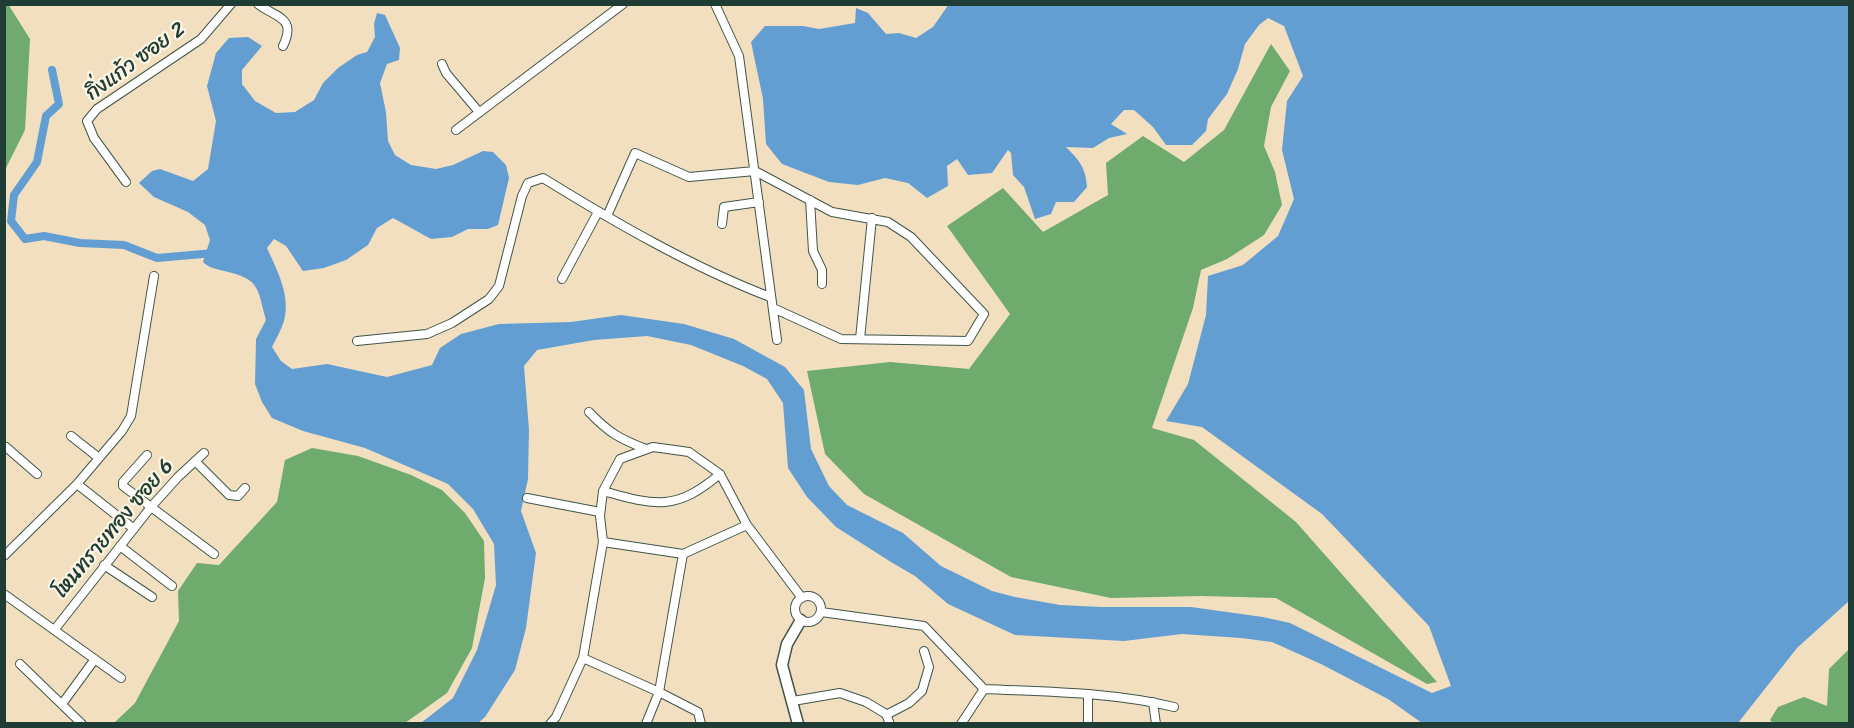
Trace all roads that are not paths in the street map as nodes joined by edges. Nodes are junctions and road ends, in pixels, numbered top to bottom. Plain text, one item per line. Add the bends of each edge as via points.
1 (258, 4) edge
2 (623, 4) edge
3 (715, 4) edge
4 (226, 6) edge
5 (283, 46) dead end
6 (442, 64) dead end
7 (479, 112) junction
8 (456, 130) dead end
9 (754, 171) junction
10 (126, 182) dead end
11 (810, 200) junction
12 (759, 202) junction
13 (598, 212) junction
14 (606, 216) junction
15 (872, 218) junction
16 (722, 224) dead end
17 (154, 276) dead end
18 (562, 279) dead end
19 (822, 284) dead end
20 (770, 297) junction
21 (773, 308) junction
22 (860, 339) junction
23 (777, 340) dead end
24 (357, 341) dead end
25 (589, 412) dead end
26 (71, 436) dead end
27 (4, 449) edge
28 (646, 449) junction
29 (204, 453) dead end
30 (147, 455) dead end
31 (99, 458) junction
32 (195, 461) junction
33 (36, 474) dead end
34 (720, 474) junction
35 (77, 484) junction
36 (245, 488) dead end
37 (603, 491) junction
38 (527, 498) dead end
39 (151, 507) junction
40 (600, 512) junction
41 (747, 525) junction
42 (134, 528) junction
43 (603, 542) junction
44 (120, 546) junction
45 (214, 554) dead end
46 (683, 554) junction
47 (4, 556) edge
48 (105, 565) junction
49 (172, 586) dead end
50 (4, 594) edge
51 (152, 597) dead end
52 (802, 598) junction
53 (821, 612) junction
54 (801, 620) junction
55 (55, 629) junction
56 (924, 651) dead end
57 (94, 658) junction
58 (583, 658) junction
59 (20, 664) dead end
60 (121, 678) dead end
61 (984, 689) junction
62 (659, 692) junction
63 (1088, 694) junction
64 (793, 700) junction
65 (1153, 702) junction
66 (62, 704) junction
67 (1174, 707) dead end
68 (886, 715) junction
69 (82, 723) edge
70 (550, 723) edge
71 (646, 723) edge
72 (701, 723) edge
73 (798, 723) edge
74 (890, 723) edge
75 (961, 723) edge
76 (1088, 723) edge
77 (1156, 723) edge

1 - 5 street via 285,20 288,37
2 - 7 street
3 - 9 street via 739,56
4 - 10 street, กิ่งแก้ว ซอย 2 via 201,39 97,109 87,121 94,138
6 - 7 street
7 - 8 street
9 - 11 street
9 - 12 street
9 - 14 street via 689,177 635,153
11 - 15 street via 832,212
11 - 19 street via 813,251 822,270
12 - 16 street via 724,207
12 - 20 street
13 - 14 street
13 - 18 street
13 - 24 street via 543,178 528,183 499,286 489,299 427,334
14 - 20 street via 733,283
15 - 22 street
15 - 22 street via 888,222 911,237 984,314 968,340
17 - 31 street via 131,416
20 - 21 street
21 - 22 street via 841,339
21 - 23 street
25 - 28 street via 606,429
26 - 31 street
27 - 33 street
28 - 34 street via 689,452
28 - 37 street via 620,459
29 - 32 street, โหนทรายทอง ซอย 6
30 - 39 street via 123,484
31 - 35 street
32 - 36 street via 230,495 238,496
32 - 39 street, โหนทรายทอง ซอย 6
34 - 37 street via 705,487 675,502 644,501
34 - 41 street
35 - 42 street
35 - 47 street
37 - 40 street
38 - 40 street
39 - 42 street, โหนทรายทอง ซอย 6
39 - 45 street
40 - 43 street
41 - 46 street
41 - 52 street
42 - 44 street, โหนทรายทอง ซอย 6
43 - 46 street
43 - 58 street
44 - 48 street, โหนทรายทอง ซอย 6
44 - 49 street
46 - 62 street
48 - 51 street
48 - 55 street, โหนทรายทอง ซอย 6
50 - 55 street
52 - 53 street via 817,600
52 - 54 street via 795,609
53 - 54 street via 813,621
53 - 61 street via 924,626
54 - 64 street via 787,644 782,665
55 - 57 street
56 - 68 street via 929,667 922,691
57 - 60 street
57 - 66 street
58 - 62 street
58 - 70 street
59 - 66 street
61 - 63 street
61 - 75 street
62 - 71 street
62 - 72 street via 698,712
63 - 65 street
63 - 76 street
64 - 68 street via 840,693 866,702
64 - 73 street
65 - 67 street
65 - 77 street
66 - 69 street
68 - 74 street

